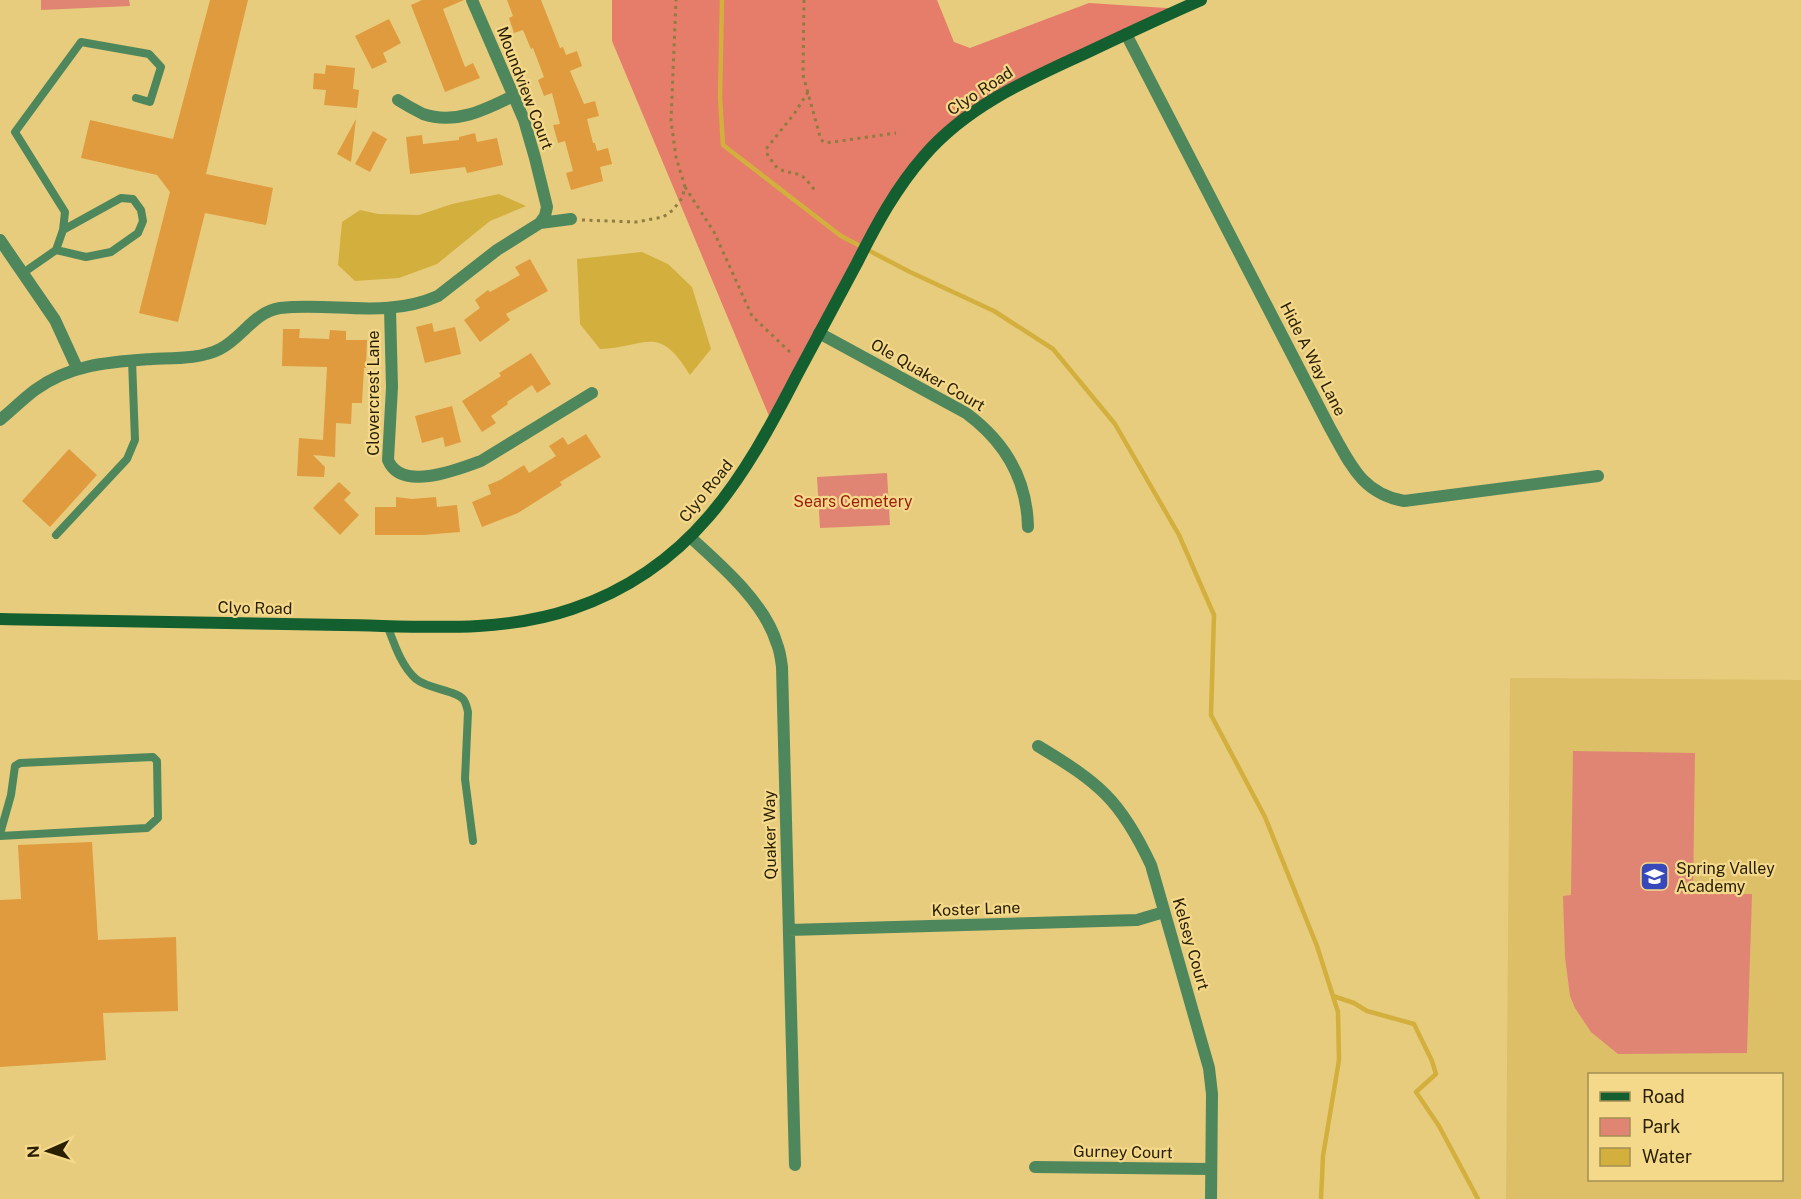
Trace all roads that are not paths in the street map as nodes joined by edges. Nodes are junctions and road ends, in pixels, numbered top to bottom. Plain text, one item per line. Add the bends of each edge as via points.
1 (472, 0) edge
2 (1201, 0) edge
3 (1126, 34) junction
4 (513, 96) junction
5 (136, 98) dead end
6 (398, 100) dead end
7 (571, 219) road end
8 (540, 223) junction
9 (63, 230) junction
10 (0, 240) edge
11 (56, 250) junction
12 (23, 273) junction
13 (390, 309) junction
14 (819, 333) junction
15 (132, 360) junction
16 (77, 368) junction
17 (592, 393) dead end
18 (0, 420) edge
19 (1598, 476) dead end
20 (1028, 527) dead end
21 (56, 535) dead end
22 (690, 537) junction
23 (0, 619) edge
24 (387, 625) junction
25 (1038, 746) dead end
26 (0, 835) edge
27 (473, 841) dead end
28 (1164, 912) junction
29 (789, 930) junction
30 (795, 1165) dead end
31 (1035, 1167) dead end
32 (1211, 1169) junction
33 (1211, 1199) edge

1 - 4 street, Moundview Court
2 - 3 street, Clyo Road
3 - 14 street, Clyo Road via 1001,93 953,127 905,179
3 - 19 street, Hide A Way Lane via 1330,428 1365,483 1381,494 1404,501
4 - 6 street via 468,116 453,118 423,114
4 - 8 street, Moundview Court via 524,120 547,207
5 - 9 lane via 150,102 161,66 149,54 81,42 15,132 65,212
7 - 8 street
8 - 13 street via 497,250 438,296
9 - 11 lane
9 - 11 lane via 121,198 133,199 141,210 143,221 138,232 111,252 86,257
10 - 12 street
11 - 12 lane
12 - 16 street via 55,320
13 - 15 street via 279,308 257,318 233,340 204,355
13 - 17 street, Clovercrest Lane via 392,387 388,460 402,475 433,475 481,461
14 - 20 street, Ole Quaker Court via 981,424 997,441 1017,474 1028,507
14 - 22 street, Clyo Road via 753,456 709,518
15 - 16 street
15 - 21 lane via 135,440 127,459
16 - 18 street via 36,389
22 - 24 street, Clyo Road via 642,575 612,592 533,620
22 - 29 street, Quaker Way via 750,597 777,643 784,686
23 - 24 street, Clyo Road
24 - 27 lane via 414,677 465,701 465,779
25 - 28 street, Kelsey Court via 1081,772 1117,805 1151,865
26 - 26 lane via 15,766 20,763 153,757 157,761 158,818 147,828
28 - 29 street, Koster Lane via 1137,920
28 - 32 street, Kelsey Court via 1209,1068
29 - 30 street, Quaker Way
31 - 32 street, Gurney Court
32 - 33 street, Kelsey Court

